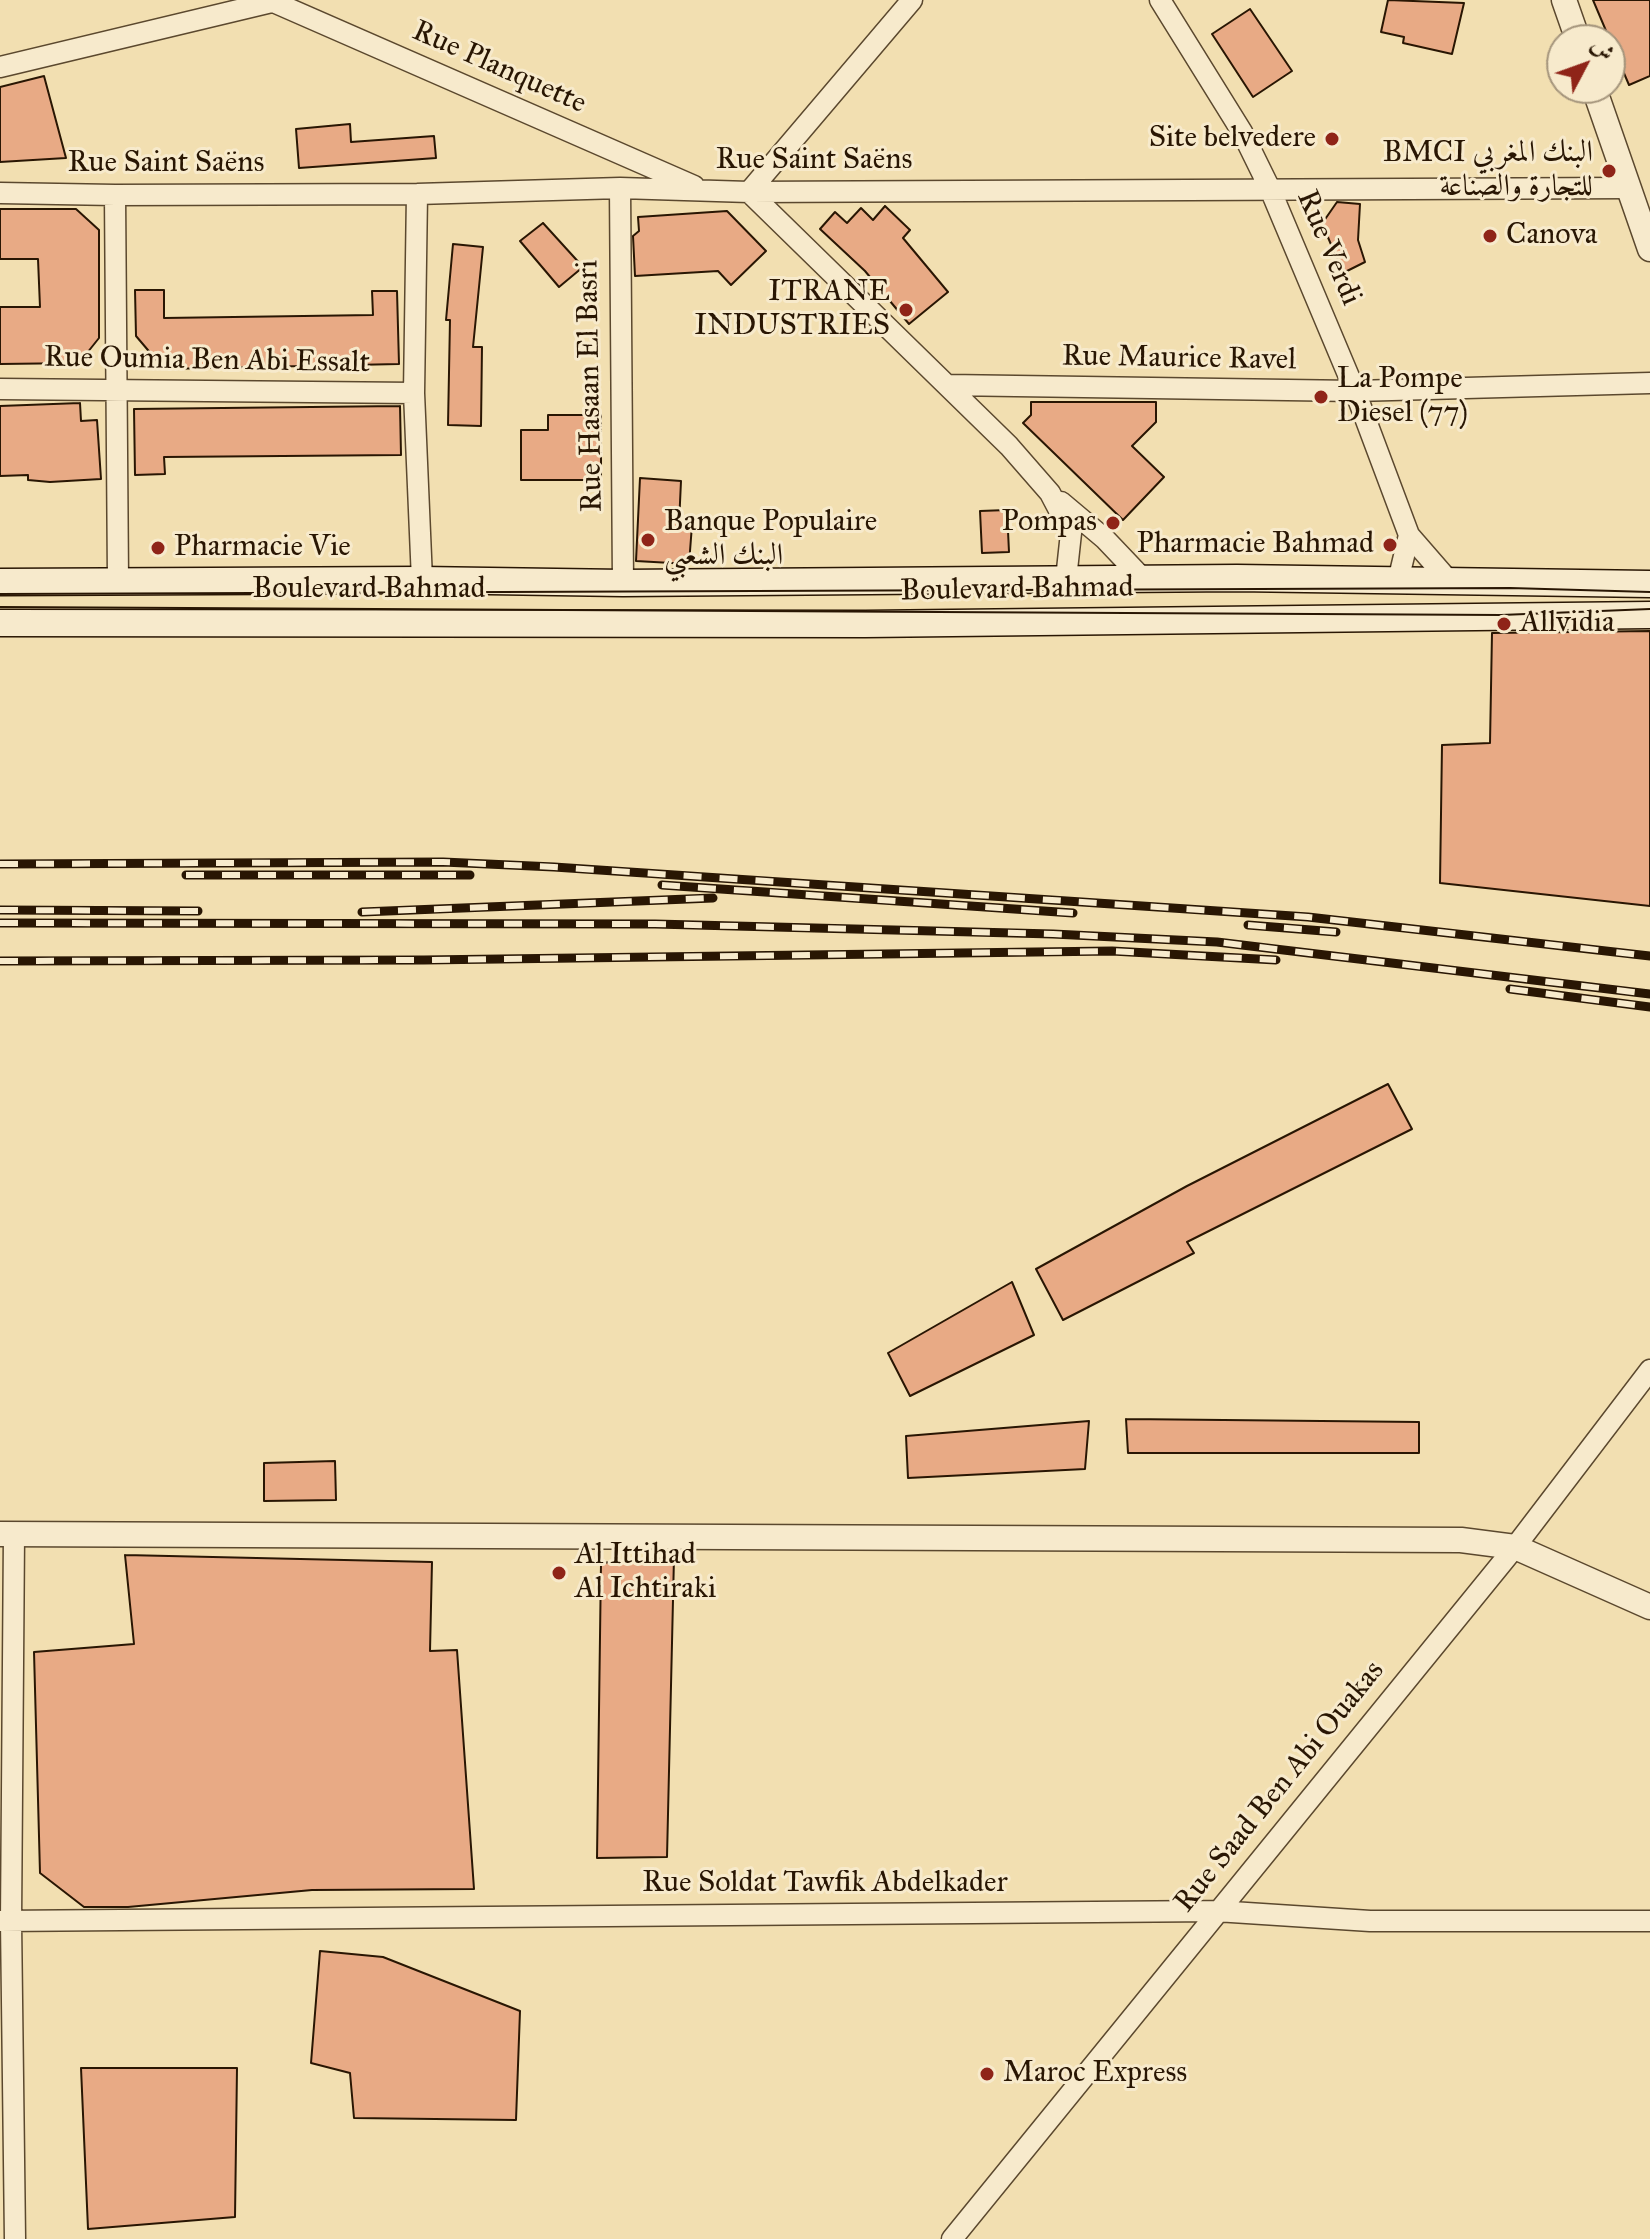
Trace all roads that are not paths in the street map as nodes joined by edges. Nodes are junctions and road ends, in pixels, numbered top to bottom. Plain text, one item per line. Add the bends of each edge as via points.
1 (912, 0) edge
2 (1160, 0) edge
3 (1564, 0) edge
4 (275, 1) edge
5 (1572, 24) edge
6 (0, 67) edge
7 (1599, 104) edge
8 (620, 188) junction
9 (1628, 188) junction
10 (1270, 189) junction
11 (705, 191) junction
12 (749, 192) junction
13 (0, 193) edge
14 (417, 194) junction
15 (115, 195) junction
16 (1650, 249) edge
17 (1650, 383) edge
18 (948, 385) junction
19 (116, 388) junction
20 (0, 389) edge
21 (1355, 391) junction
22 (414, 393) junction
23 (1050, 493) junction
24 (1409, 535) junction
25 (1066, 579) junction
26 (1143, 579) junction
27 (118, 580) junction
28 (422, 580) junction
29 (1398, 581) junction
30 (1449, 581) junction
31 (0, 582) edge
32 (623, 583) junction
33 (1650, 584) edge
34 (1650, 615) edge
35 (0, 623) edge
36 (1650, 1370) edge
37 (7, 1534) edge
38 (1515, 1547) junction
39 (1650, 1607) edge
40 (1216, 1911) junction
41 (6, 1921) edge
42 (1650, 1921) edge
43 (15, 2239) edge
44 (952, 2239) edge

1 - 12 street
2 - 10 street, Rue Verdi via 1234,118
3 - 5 street
4 - 6 street
4 - 11 street, Rue Planquette
7 - 9 street
8 - 11 street, Rue Saint Saëns
8 - 14 street, Rue Saint Saëns
8 - 32 street, Rue Hasaan El Basri
9 - 10 street, Rue Saint Saëns
9 - 16 street
10 - 12 street, Rue Saint Saëns
10 - 21 street, Rue Verdi
11 - 12 street, Rue Saint Saëns
12 - 18 street
13 - 15 street, Rue Saint Saëns
14 - 15 street, Rue Saint Saëns
14 - 22 street
15 - 19 street
17 - 21 street, Rue Maurice Ravel
18 - 21 street, Rue Maurice Ravel
18 - 23 street
19 - 20 street, Rue Oumia Ben Abi Essalt
19 - 22 street, Rue Oumia Ben Abi Essalt
19 - 27 street
21 - 24 street, Rue Verdi
22 - 28 street
23 - 25 street via 1071,533
23 - 26 street
24 - 29 street
24 - 30 street, Rue Verdi
25 - 26 main road, Boulevard Bahmad
25 - 32 main road, Boulevard Bahmad
26 - 29 main road, Boulevard Bahmad
27 - 28 main road, Boulevard Bahmad
27 - 31 main road, Boulevard Bahmad
28 - 32 main road, Boulevard Bahmad
29 - 30 main road, Boulevard Bahmad
30 - 33 main road, Boulevard Bahmad
34 - 35 main road, Boulevard Bahmad via 865,624
36 - 38 street, Rue Saad Ben Abi Ouakas
37 - 38 street via 1186,1537 1461,1540
37 - 41 street
38 - 39 street
38 - 40 street, Rue Saad Ben Abi Ouakas
40 - 41 street, Rue Soldat Tawfik Abdelkader
40 - 42 street, Rue Soldat Tawfik Abdelkader via 1370,1921
40 - 44 street, Rue Saad Ben Abi Ouakas
41 - 43 street

